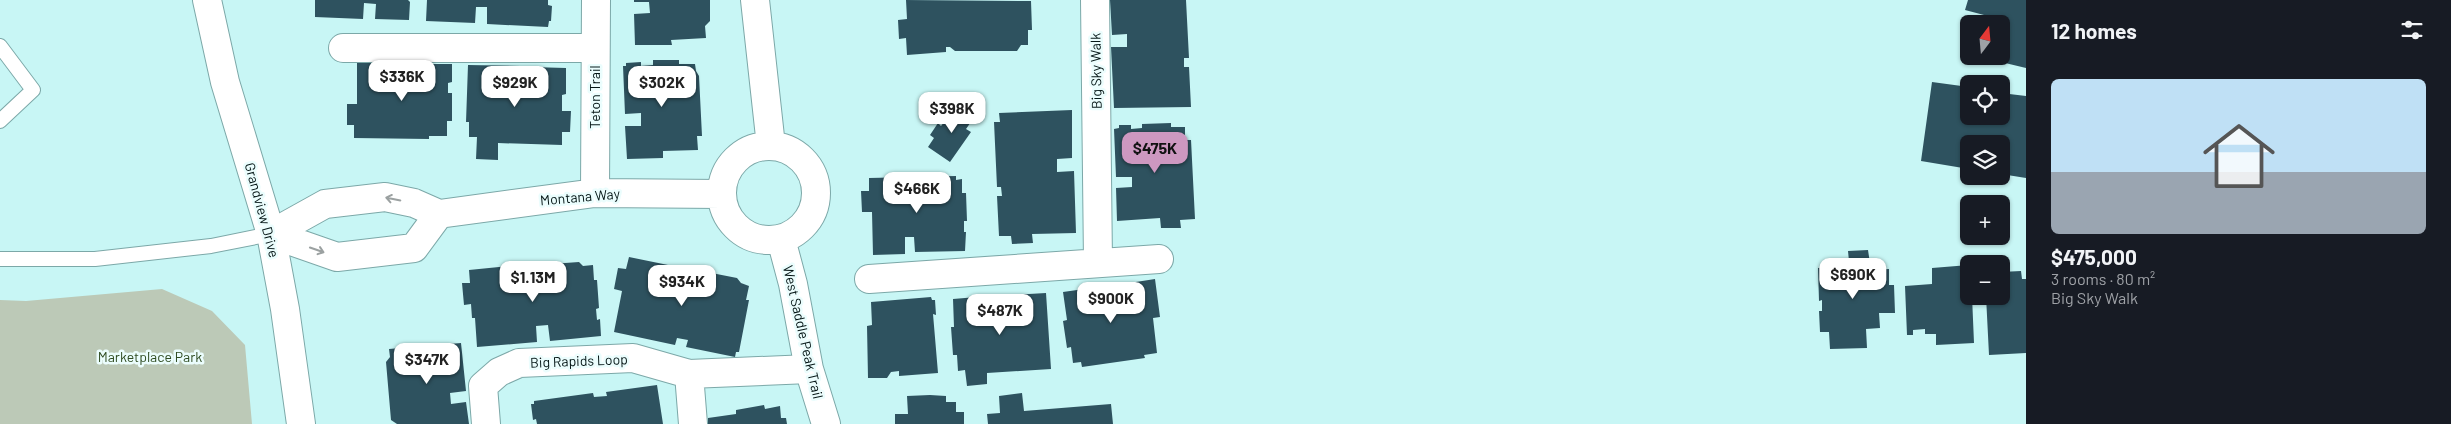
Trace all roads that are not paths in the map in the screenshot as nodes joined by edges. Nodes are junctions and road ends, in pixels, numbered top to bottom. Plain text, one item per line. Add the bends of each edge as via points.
1 (208, 0) edge
2 (596, 0) edge
3 (755, 0) edge
4 (1095, 0) edge
5 (0, 46) edge
6 (343, 48) dead end
7 (595, 48) junction
8 (0, 121) edge
9 (771, 146) junction
10 (595, 193) junction
11 (722, 194) junction
12 (439, 214) junction
13 (271, 234) junction
14 (781, 239) junction
15 (0, 259) edge
16 (1158, 259) dead end
17 (1098, 262) junction
18 (869, 279) dead end
19 (809, 368) junction
20 (689, 374) junction
21 (301, 424) edge
22 (486, 424) edge
23 (693, 424) edge
24 (826, 424) edge

1 - 13 street, Grandview Drive via 225,82
2 - 7 street, Teton Trail
3 - 9 street
4 - 17 street, Big Sky Walk
5 - 8 lane via 33,90
6 - 7 street
7 - 10 street, Teton Trail
9 - 11 street via 755,148 742,155 724,179
9 - 14 street via 798,157 809,168 815,181 816,196 810,217 795,233
10 - 11 street, Montana Way
10 - 12 street, Montana Way
11 - 14 street via 724,208 741,231 753,238
12 -> 13 street via 414,203 385,197 325,204
13 -> 12 street via 337,257 414,248
13 - 15 lane via 211,246 95,259
13 - 21 street, Grandview Drive
14 - 19 street, West Saddle Peak Trail
16 - 17 street
17 - 18 street
19 - 20 street, Big Rapids Loop
19 - 24 street, West Saddle Peak Trail
20 - 22 street, Big Rapids Loop via 633,358 519,363 499,372 483,386
20 - 23 street

